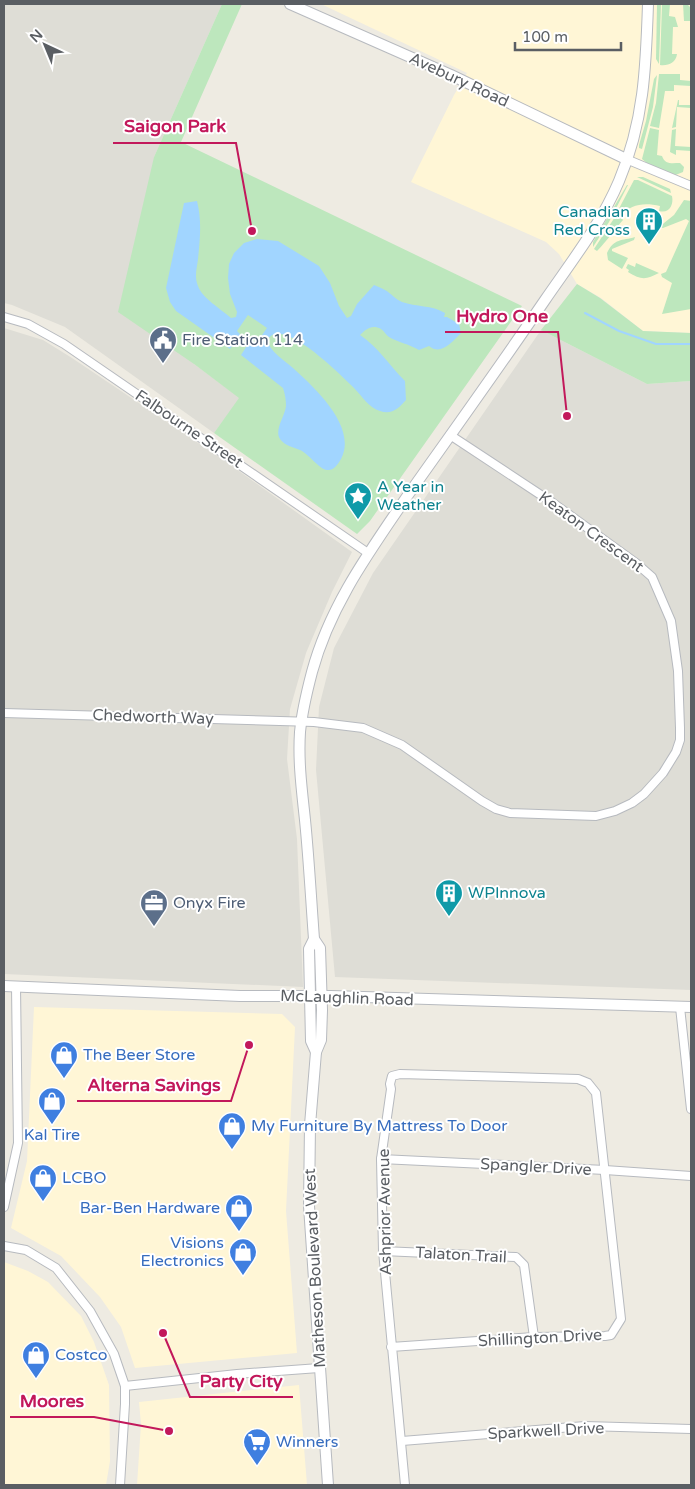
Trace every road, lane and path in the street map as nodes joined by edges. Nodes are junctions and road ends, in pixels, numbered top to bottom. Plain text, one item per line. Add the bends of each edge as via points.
1 (290, 4) edge
2 (648, 4) edge
3 (302, 6) edge
4 (626, 159) junction
5 (691, 186) edge
6 (4, 317) edge
7 (450, 435) junction
8 (368, 553) junction
9 (4, 713) edge
10 (302, 722) junction
11 (314, 939) junction
12 (4, 986) edge
13 (16, 986) junction
14 (311, 997) junction
15 (322, 997) junction
16 (680, 1007) junction
17 (691, 1007) edge
18 (316, 1052) junction
19 (691, 1109) edge
20 (381, 1159) junction
21 (605, 1170) junction
22 (691, 1176) edge
23 (4, 1207) edge
24 (4, 1246) edge
25 (383, 1251) junction
26 (534, 1337) junction
27 (391, 1347) junction
28 (319, 1368) junction
29 (124, 1386) junction
30 (691, 1430) edge
31 (402, 1441) junction
32 (120, 1485) edge
33 (328, 1485) edge
34 (405, 1485) edge

1 - 3 street, Avebury Road
2 - 4 street, Matheson Boulevard West via 643,95
3 - 4 street, Avebury Road
4 - 5 street
4 - 7 street, Matheson Boulevard West via 619,181 594,227
6 - 8 street, Falbourne Street via 28,324 64,344
7 - 8 street, Matheson Boulevard West
7 - 10 street, Keaton Crescent via 553,503 652,577 671,621 678,671 680,740 676,752 644,794 614,811 596,816 510,813 482,802 402,745 363,728
8 - 10 street, Matheson Boulevard West via 340,599 324,635
9 - 10 street, Chedworth Way
10 - 11 street, Matheson Boulevard West via 300,767
11 - 14 street, Matheson Boulevard West via 309,949
11 - 15 street, Matheson Boulevard West via 320,948
12 - 13 street, McLaughlin Road
13 - 14 street, McLaughlin Road
13 - 23 street via 18,1143
14 - 15 street, McLaughlin Road
14 - 18 street, Matheson Boulevard West via 311,1041
15 - 16 street, McLaughlin Road
15 - 18 street, Matheson Boulevard West via 321,1040
16 - 17 street, McLaughlin Road
16 - 19 street
18 - 28 street, Matheson Boulevard West via 310,1124 309,1206
20 - 21 street, Spangler Drive
20 - 21 street, Ashprior Avenue via 392,1076 578,1079 588,1083 596,1093
20 - 25 street, Ashprior Avenue
21 - 22 street, Spangler Drive
21 - 26 street, Shillington Drive via 620,1324 611,1335 605,1336
24 - 29 street via 26,1250 56,1268 90,1310 114,1354
25 - 26 street, Talaton Trail via 516,1257 524,1265
25 - 27 street, Ashprior Avenue
26 - 27 street, Shillington Drive
27 - 31 street, Ashprior Avenue
28 - 29 street
28 - 33 street, Matheson Boulevard West
29 - 32 street
30 - 31 street, Sparkwell Drive via 584,1426
31 - 34 street, Ashprior Avenue

